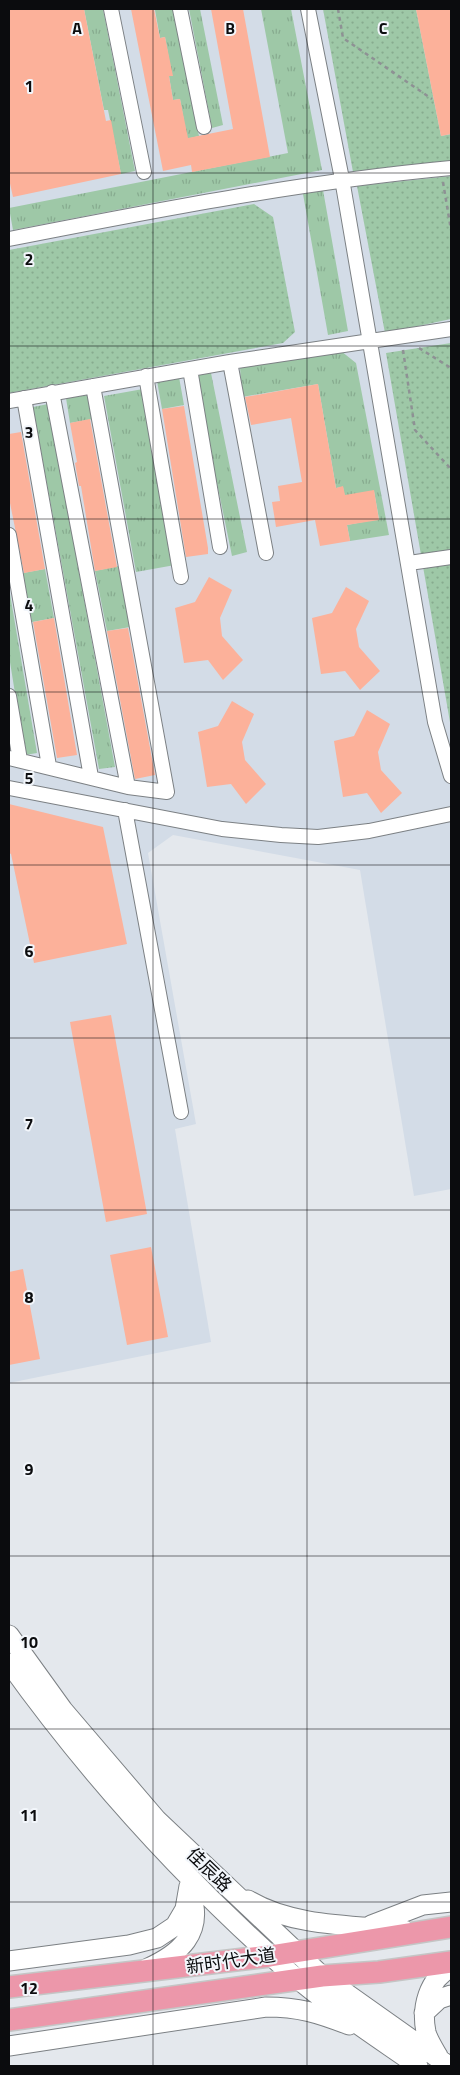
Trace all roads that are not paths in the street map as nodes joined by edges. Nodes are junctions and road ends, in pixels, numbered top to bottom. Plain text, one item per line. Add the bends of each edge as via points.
1 (111, 9) edge
2 (180, 9) edge
3 (308, 9) edge
4 (204, 127) dead end
5 (446, 169) edge
6 (144, 172) dead end
7 (342, 179) junction
8 (9, 239) edge
9 (451, 329) edge
10 (370, 343) junction
11 (230, 362) junction
12 (190, 369) junction
13 (146, 376) junction
14 (93, 386) junction
15 (52, 392) junction
16 (24, 398) junction
17 (9, 401) edge
18 (9, 535) edge
19 (220, 547) dead end
20 (266, 553) dead end
21 (451, 557) edge
22 (409, 563) junction
23 (181, 577) dead end
24 (9, 696) edge
25 (14, 759) edge
26 (49, 766) junction
27 (451, 776) edge
28 (91, 777) junction
29 (128, 787) junction
30 (9, 788) edge
31 (125, 810) junction
32 (451, 814) edge
33 (181, 1112) dead end
34 (9, 1635) edge
35 (9, 1662) edge
36 (173, 1860) junction
37 (189, 1886) junction
38 (229, 1889) junction
39 (451, 1902) edge
40 (368, 1926) junction
41 (451, 1927) edge
42 (415, 1932) junction
43 (294, 1952) junction
44 (270, 1956) junction
45 (9, 1961) edge
46 (451, 1962) edge
47 (451, 1968) edge
48 (134, 1973) junction
49 (322, 1976) junction
50 (299, 1980) junction
51 (9, 1987) edge
52 (451, 1995) edge
53 (137, 2002) junction
54 (222, 2013) junction
55 (424, 2013) junction
56 (9, 2020) edge
57 (372, 2035) junction
58 (9, 2046) edge
59 (444, 2063) edge
60 (418, 2066) edge

1 - 6 street
2 - 4 street
3 - 7 street
5 - 7 street
7 - 8 street via 171,206
7 - 10 street
9 - 10 street
10 - 11 street
10 - 22 street
11 - 12 street
11 - 20 street
12 - 13 street
12 - 19 street
13 - 14 street
13 - 23 street
14 - 15 street
14 - 29 street via 167,792
15 - 16 street
15 - 29 street
16 - 17 street
16 - 28 street
18 - 26 street
21 - 22 street
22 - 27 street via 434,722
24 - 25 street
25 - 26 street
26 - 28 street
28 - 29 street
30 - 31 street
31 - 32 street via 222,830 318,837 369,831
31 - 33 street
34 - 38 street, 佳辰路 via 63,1710 157,1820
35 - 36 street, 佳辰路 via 50,1719
36 - 37 street
36 - 44 street, 佳辰路
37 - 45 street via 185,1909 175,1926 157,1938
37 - 48 street via 196,1907 195,1924 184,1945 164,1961
38 - 40 street via 260,1908 290,1917
38 - 43 street, 佳辰路
39 - 40 street via 424,1904
40 - 42 street
41 - 42 main road, 新时代大道
42 - 43 main road, 新时代大道
43 - 44 main road, 新时代大道
43 - 49 street, 佳辰路
44 - 48 main road, 新时代大道
44 - 50 street, 佳辰路
46 - 49 main road, 新时代大道
47 - 55 street via 431,1986
48 - 51 main road, 新时代大道
49 - 50 main road, 新时代大道
49 - 59 street, 佳辰路
50 - 53 main road, 新时代大道
50 - 57 street, 佳辰路
52 - 55 street via 439,1999
53 - 54 street
53 - 56 main road, 新时代大道
54 - 57 street via 266,2006 294,2007
54 - 58 street
55 - 59 street via 426,2034
57 - 60 street, 佳辰路

